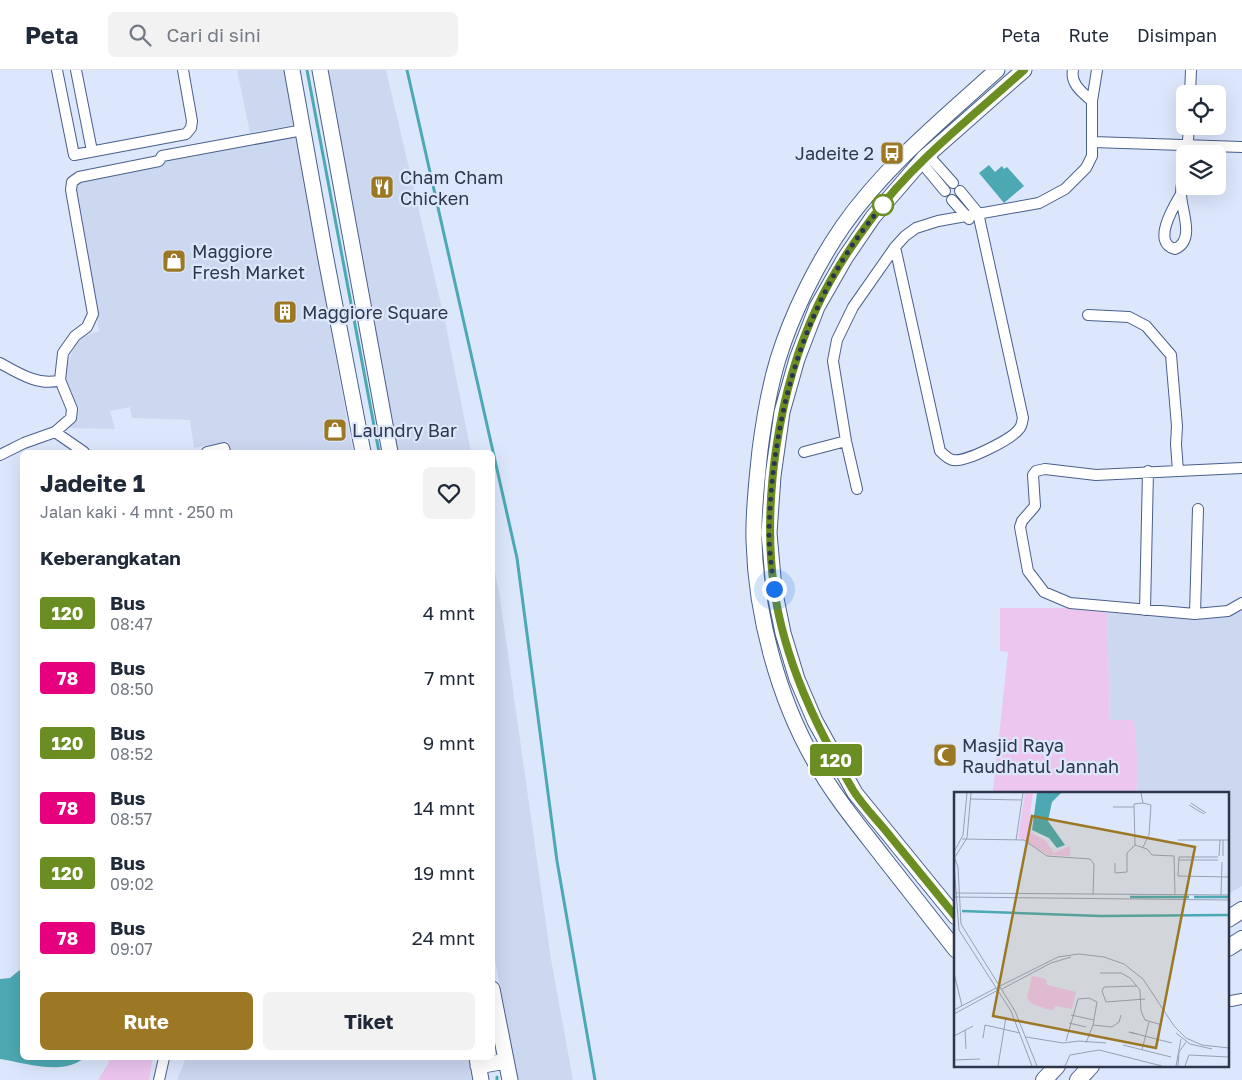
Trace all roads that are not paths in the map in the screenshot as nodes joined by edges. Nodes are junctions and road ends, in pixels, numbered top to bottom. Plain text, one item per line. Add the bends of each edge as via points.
1 (57, 70) edge
2 (76, 70) edge
3 (182, 70) edge
4 (292, 70) edge
5 (320, 70) edge
6 (998, 70) edge
7 (1024, 70) edge
8 (1073, 70) edge
9 (1097, 70) edge
10 (1191, 70) edge
11 (1190, 85) edge
12 (1092, 101) junction
13 (302, 130) junction
14 (1093, 142) junction
15 (913, 146) junction
16 (1242, 147) edge
17 (1176, 148) edge
18 (1226, 148) edge
19 (92, 151) junction
20 (925, 158) junction
21 (953, 183) dead end
22 (945, 191) dead end
23 (960, 191) dead end
24 (952, 200) dead end
25 (978, 213) junction
26 (966, 216) junction
27 (982, 232) junction
28 (894, 247) junction
29 (1088, 315) dead end
30 (0, 364) edge
31 (60, 380) junction
32 (55, 432) junction
33 (846, 441) junction
34 (81, 450) edge
35 (363, 450) edge
36 (390, 450) edge
37 (804, 452) dead end
38 (0, 455) edge
39 (1242, 468) edge
40 (1148, 471) junction
41 (1178, 471) junction
42 (857, 489) dead end
43 (1198, 509) dead end
44 (1242, 603) edge
45 (1145, 610) junction
46 (1195, 614) junction
47 (891, 837) junction
48 (877, 850) junction
49 (1242, 910) edge
50 (954, 915) edge
51 (1230, 918) edge
52 (1242, 939) edge
53 (954, 947) edge
54 (1230, 947) edge
55 (1242, 999) edge
56 (1231, 1001) dead end
57 (495, 1004) edge
58 (163, 1060) edge
59 (506, 1061) junction
60 (479, 1068) edge
61 (158, 1080) edge
62 (510, 1080) edge

1 - 19 street via 74,155
2 - 19 street
3 - 19 street via 192,121 186,134
4 - 13 main road
5 - 36 main road
6 - 15 main road
7 - 20 main road
8 - 12 street via 1076,86
9 - 12 street
10 - 11 street
12 - 14 street
13 - 31 street via 162,156 159,162 79,177 72,182 92,314 87,327 75,336 63,353
13 - 35 main road
14 - 17 street
14 - 25 street via 1092,156 1086,168 1060,192 1039,202
15 - 20 main road
15 - 48 main road via 863,200 843,227 801,301 778,358 766,408 756,483 754,541 759,597 784,696 814,760 840,802
16 - 18 street
20 - 21 street
20 - 22 street
20 - 47 main road via 873,217 817,307 796,359 782,412 769,534 774,589 783,633 798,679 815,721 855,793
23 - 25 street
24 - 26 street
25 - 26 street
25 - 27 street
26 - 27 street
26 - 28 street via 916,228
27 - 28 street via 1022,418 1020,429 1010,438 955,461 940,451
28 - 33 street via 853,307 834,350
29 - 41 street via 1129,317 1146,326 1171,355
30 - 31 street via 24,377
31 - 32 street via 72,409 71,418
32 - 34 street
32 - 38 street
33 - 37 street
33 - 42 street
39 - 41 street
40 - 41 street
40 - 45 street
40 - 45 street via 1096,474 1036,471 1033,475 1035,506 1020,527 1028,571 1044,592 1070,603
43 - 46 street
44 - 46 street via 1228,611
45 - 46 street
47 - 48 main road
47 - 50 main road
48 - 53 main road
49 - 51 main road
52 - 54 main road
55 - 56 street
57 - 59 main road
58 - 61 street
59 - 60 main road
59 - 62 main road

